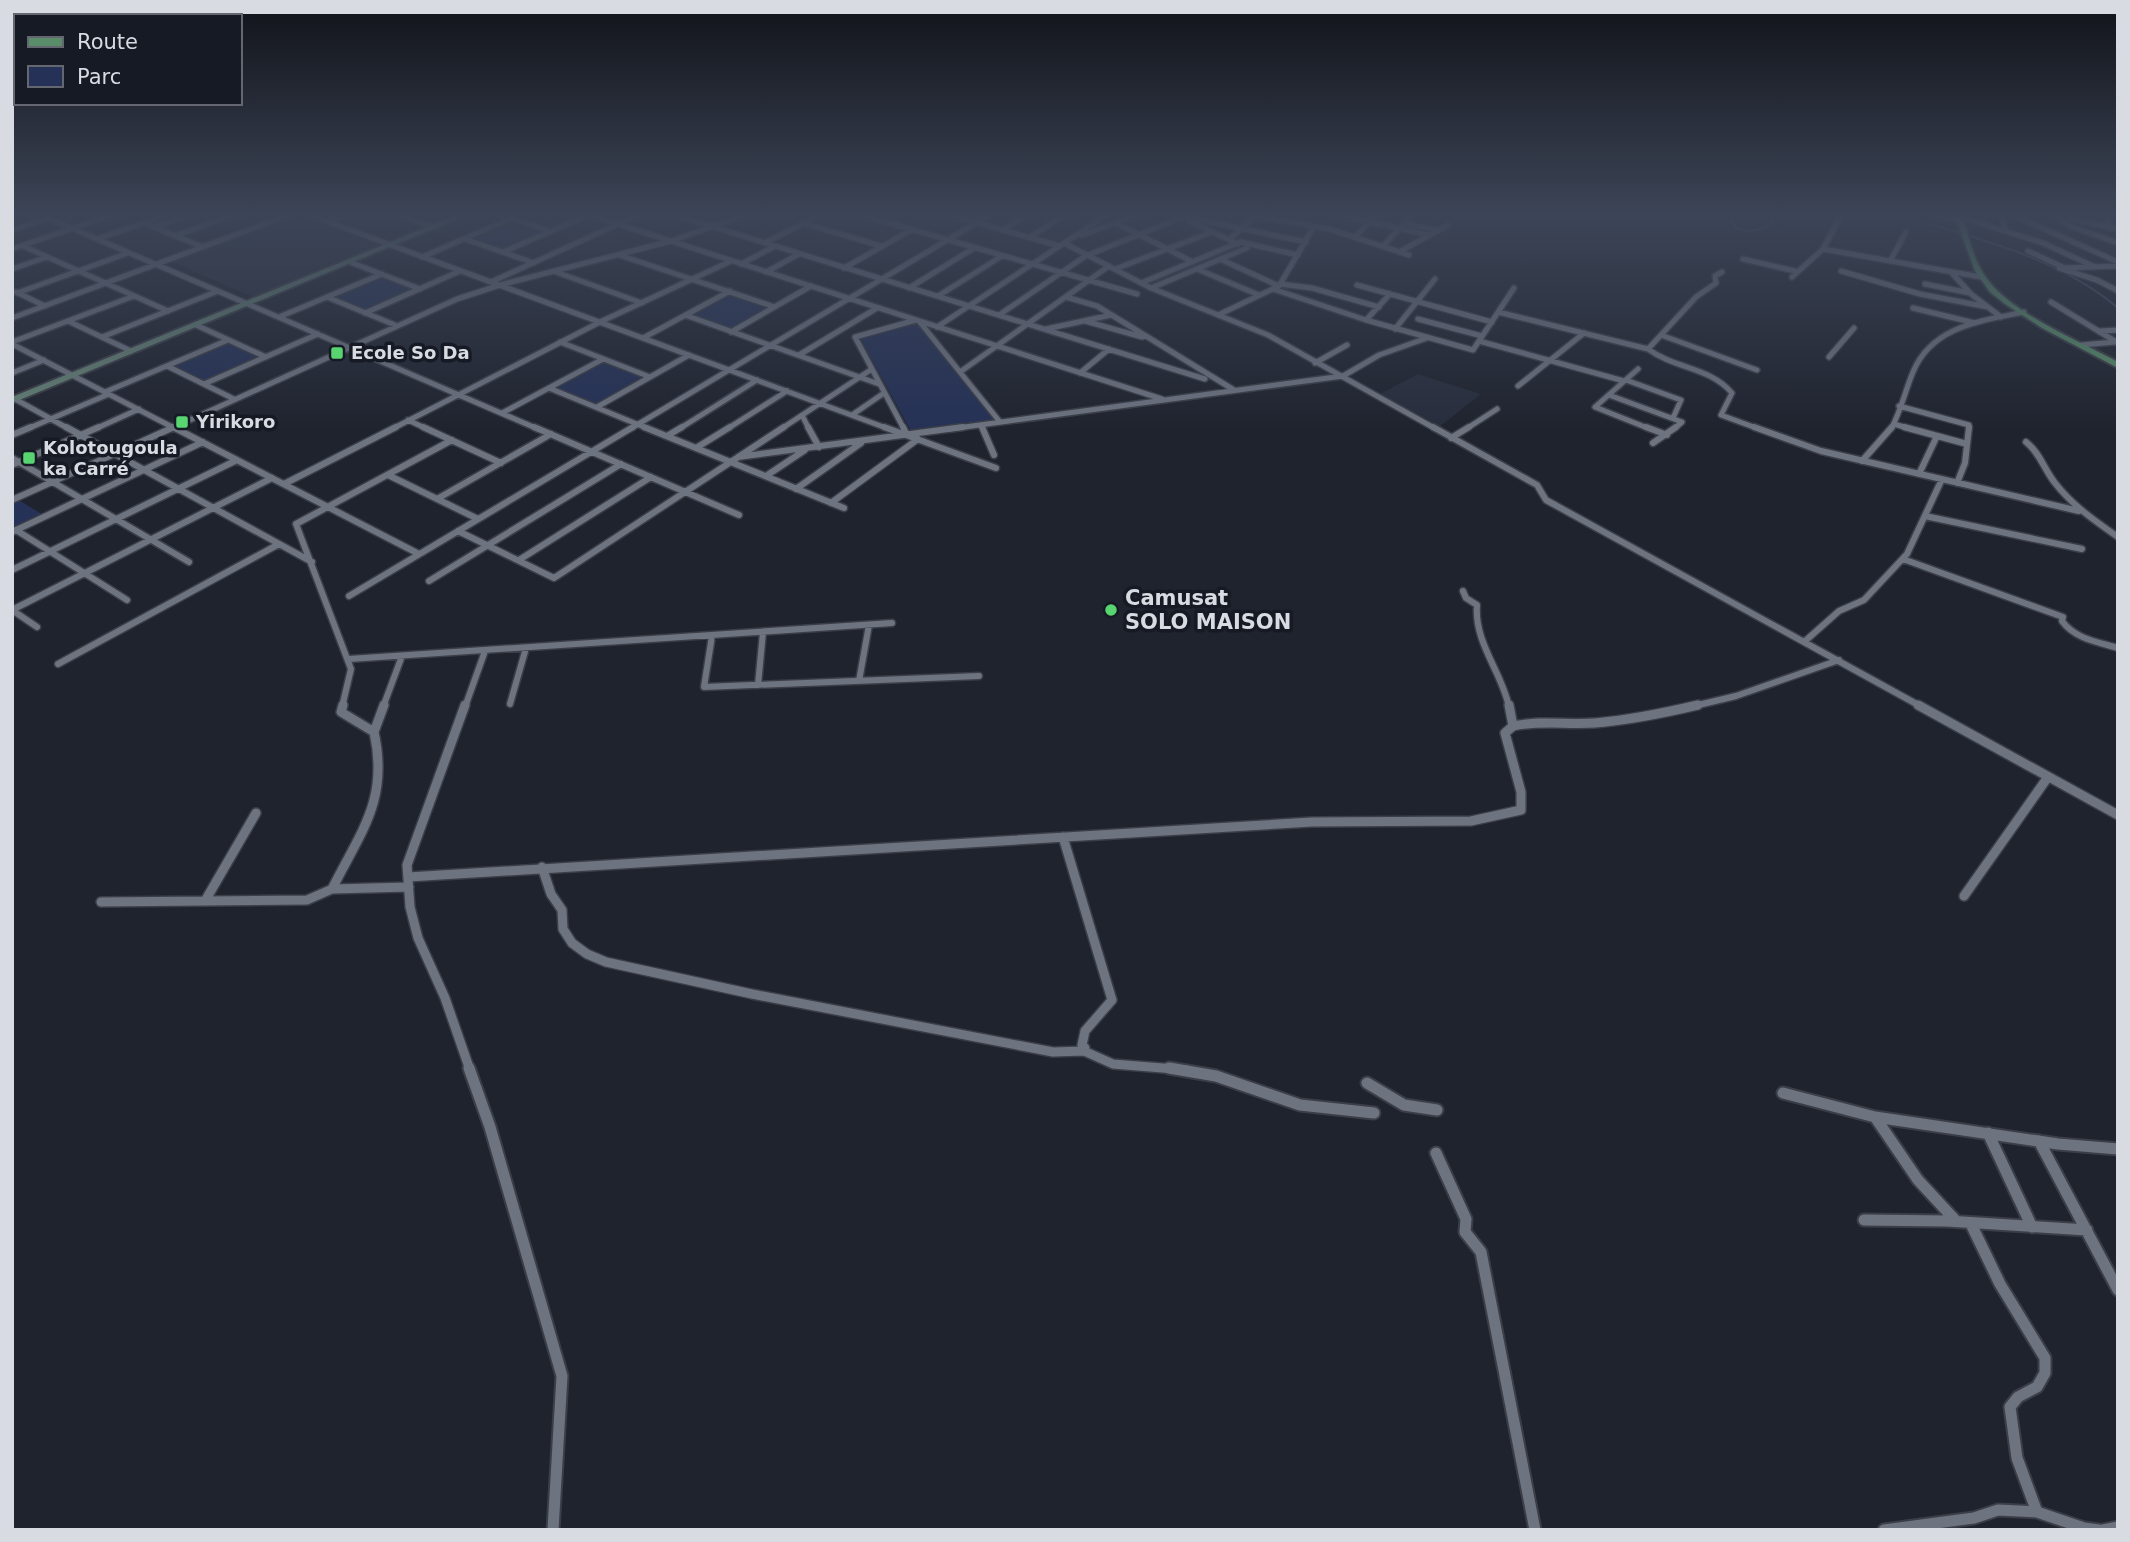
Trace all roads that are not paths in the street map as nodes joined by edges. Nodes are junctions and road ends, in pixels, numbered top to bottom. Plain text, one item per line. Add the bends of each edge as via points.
1 (33, 286) edge
2 (98, 286) edge
3 (112, 286) edge
4 (206, 286) edge
5 (291, 286) edge
6 (353, 286) edge
7 (412, 286) edge
8 (427, 286) edge
9 (497, 286) edge
10 (503, 286) edge
11 (595, 286) edge
12 (677, 286) edge
13 (714, 286) edge
14 (811, 286) joint
15 (871, 286) edge
16 (903, 286) edge
17 (912, 286) edge
18 (954, 286) edge
19 (999, 286) edge
20 (1041, 286) edge
21 (1082, 286) edge
22 (1107, 286) edge
23 (1147, 286) edge
24 (1156, 286) edge
25 (1237, 286) edge
26 (1278, 286) edge
27 (1290, 286) edge
28 (1361, 286) edge
29 (1429, 286) edge
30 (1712, 286) edge
31 (1892, 286) edge
32 (1924, 286) edge
33 (1930, 286) edge
34 (1964, 286) edge
35 (1990, 286) edge
36 (909, 288) junction
37 (1151, 288) junction
38 (1514, 288) dead end
39 (420, 289) junction
40 (1273, 289) junction
41 (218, 291) junction
42 (730, 291) junction
43 (15, 292) edge
44 (1137, 294) dead end
45 (1390, 294) junction
46 (1920, 294) junction
47 (1971, 294) junction
48 (1259, 295) junction
49 (134, 296) junction
50 (938, 296) junction
51 (327, 297) junction
52 (1066, 297) junction
53 (849, 299) junction
54 (1417, 301) junction
55 (2051, 302) dead end
56 (642, 303) junction
57 (247, 304) junction
58 (45, 306) junction
59 (968, 306) junction
60 (775, 307) junction
61 (1378, 307) junction
62 (1988, 307) junction
63 (877, 308) junction
64 (1913, 308) dead end
65 (168, 311) junction
66 (1498, 312) junction
67 (365, 313) junction
68 (2024, 313) junction
69 (685, 315) junction
70 (999, 315) junction
71 (1111, 315) junction
72 (1218, 315) junction
73 (279, 317) junction
74 (2001, 317) junction
75 (12, 318) edge
76 (1419, 319) dead end
77 (1366, 320) junction
78 (68, 321) junction
79 (917, 321) junction
80 (1084, 321) junction
81 (1492, 321) junction
82 (600, 322) junction
83 (1976, 323) junction
84 (1027, 324) junction
85 (196, 325) junction
86 (395, 325) junction
87 (937, 327) junction
88 (1854, 328) dead end
89 (1044, 329) junction
90 (1395, 329) junction
91 (2118, 330) edge
92 (2098, 331) junction
93 (732, 332) junction
94 (1584, 333) junction
95 (318, 334) junction
96 (1661, 335) junction
97 (102, 337) junction
98 (643, 338) junction
99 (1427, 338) junction
100 (1480, 339) junction
101 (228, 340) junction
102 (1154, 341) junction
103 (560, 342) junction
104 (2117, 342) edge
105 (12, 343) edge
106 (771, 345) junction
107 (1347, 345) dead end
108 (2081, 345) junction
109 (997, 346) junction
110 (348, 347) junction
111 (1109, 349) junction
112 (1648, 349) junction
113 (131, 351) junction
114 (689, 355) junction
115 (799, 355) junction
116 (266, 357) junction
117 (1829, 357) dead end
118 (603, 359) junction
119 (44, 360) junction
120 (1550, 360) junction
121 (1315, 363) junction
122 (167, 366) junction
123 (2118, 366) edge
124 (872, 369) junction
125 (1638, 369) dead end
126 (729, 370) junction
127 (1757, 370) dead end
128 (960, 372) junction
129 (12, 373) edge
130 (1080, 373) junction
131 (72, 375) junction
132 (1343, 376) junction
133 (650, 377) junction
134 (860, 377) junction
135 (1205, 379) dead end
136 (757, 380) junction
137 (1625, 381) junction
138 (204, 384) junction
139 (879, 384) junction
140 (1518, 386) dead end
141 (549, 388) junction
142 (1234, 390) junction
143 (786, 391) junction
144 (107, 393) junction
145 (884, 393) junction
146 (459, 394) junction
147 (1609, 394) junction
148 (14, 399) edge
149 (234, 399) junction
150 (1165, 400) junction
151 (820, 403) junction
152 (597, 407) junction
153 (1899, 407) junction
154 (138, 409) junction
155 (1497, 409) dead end
156 (502, 413) junction
157 (802, 415) junction
158 (852, 415) junction
159 (51, 418) junction
160 (1673, 418) junction
161 (408, 421) junction
162 (1000, 422) junction
163 (638, 424) junction
164 (1894, 424) junction
165 (981, 425) junction
166 (173, 427) junction
167 (551, 434) junction
168 (12, 435) edge
169 (81, 435) junction
170 (907, 435) junction
171 (1667, 435) junction
172 (667, 436) junction
173 (1937, 436) junction
174 (1451, 438) junction
175 (918, 439) junction
176 (452, 440) junction
177 (864, 441) junction
178 (203, 442) junction
179 (2026, 442) dead end
180 (1653, 443) dead end
181 (1967, 444) junction
182 (819, 447) junction
183 (696, 448) junction
184 (807, 448) junction
185 (592, 452) junction
186 (115, 453) junction
187 (994, 455) dead end
188 (738, 457) junction
189 (237, 460) junction
190 (1862, 461) junction
191 (15, 462) edge
192 (731, 462) junction
193 (501, 463) junction
194 (621, 464) junction
195 (996, 468) dead end
196 (145, 470) junction
197 (1919, 474) junction
198 (388, 475) junction
199 (766, 476) junction
200 (651, 477) junction
201 (272, 478) junction
202 (1942, 479) junction
203 (53, 482) junction
204 (1957, 483) junction
205 (284, 484) junction
206 (179, 489) junction
207 (796, 489) junction
208 (686, 492) junction
209 (83, 499) junction
210 (437, 499) junction
211 (12, 500) edge
212 (831, 503) junction
213 (328, 507) junction
214 (214, 508) junction
215 (844, 508) dead end
216 (2078, 511) junction
217 (739, 514) dead end
218 (1925, 516) junction
219 (117, 519) junction
220 (478, 519) junction
221 (14, 531) edge
222 (458, 531) junction
223 (2118, 537) edge
224 (152, 540) junction
225 (279, 544) junction
226 (488, 545) junction
227 (2082, 549) dead end
228 (50, 552) junction
229 (419, 554) junction
230 (1903, 559) junction
231 (519, 561) junction
232 (190, 562) dead end
233 (312, 562) junction
234 (12, 570) edge
235 (85, 573) junction
236 (429, 582) dead end
237 (1463, 591) dead end
238 (349, 596) dead end
239 (127, 600) dead end
240 (12, 610) edge
241 (892, 623) dead end
242 (869, 625) junction
243 (37, 627) dead end
244 (763, 632) junction
245 (712, 636) junction
246 (1804, 642) junction
247 (526, 648) junction
248 (2118, 648) edge
249 (485, 651) junction
250 (402, 656) junction
251 (349, 659) junction
252 (1839, 660) junction
253 (58, 664) dead end
254 (979, 676) dead end
255 (859, 681) junction
256 (758, 685) junction
257 (510, 704) dead end
258 (1513, 726) junction
259 (373, 732) junction
260 (2048, 777) junction
261 (256, 813) dead end
262 (2118, 815) edge
263 (1063, 837) junction
264 (542, 867) junction
265 (409, 882) junction
266 (332, 889) junction
267 (1964, 896) dead end
268 (205, 901) junction
269 (101, 902) dead end
270 (1085, 1048) dead end
271 (1367, 1083) dead end
272 (1783, 1093) dead end
273 (1437, 1110) dead end
274 (1374, 1113) dead end
275 (1875, 1117) junction
276 (1988, 1133) junction
277 (2039, 1141) junction
278 (2118, 1149) edge
279 (1436, 1153) dead end
280 (1864, 1220) dead end
281 (1956, 1222) junction
282 (1970, 1224) junction
283 (2032, 1227) junction
284 (2087, 1230) junction
285 (2118, 1290) edge
286 (2037, 1512) junction
287 (2118, 1527) edge
288 (553, 1530) edge
289 (1535, 1530) edge
290 (1884, 1530) edge
291 (2101, 1530) edge

1 - 43 street
2 - 58 street
3 - 49 street
4 - 41 street
5 - 57 street
6 - 51 street
7 - 39 street
8 - 39 street
9 - 86 street
10 - 82 street
11 - 56 street
12 - 56 street
13 - 42 street
14 - 53 street
14 - 60 street
15 - 53 street
16 - 36 street
17 - 36 street
18 - 50 street
19 - 59 street
20 - 70 street
21 - 52 street
22 - 44 street
23 - 37 street
24 - 37 street
25 - 48 street
26 - 40 street
27 - 61 street
28 - 45 street
29 - 54 street
30 - 96 street
31 - 46 street
32 - 46 street
33 - 47 street
34 - 47 street
35 - 68 main road
36 - 50 street
37 - 72 street
38 - 66 street
39 - 67 street
40 - 48 street
40 - 77 street
41 - 57 street
41 - 65 street
42 - 60 street
42 - 69 street
43 - 58 street
45 - 54 street
45 - 61 street
46 - 62 street
47 - 62 street
48 - 72 street
49 - 65 street
49 - 78 street
50 - 59 street
51 - 67 street
51 - 73 street
52 - 71 street
52 - 84 street
53 - 63 street
53 - 106 street
54 - 81 street
54 - 90 street
55 - 92 street
56 - 82 street
57 - 73 street
57 - 85 street
58 - 75 street
59 - 70 street
59 - 87 street
60 - 93 street
61 - 77 street
62 - 74 street
63 - 79 street
63 - 115 street
64 - 83 street
65 - 97 street
66 - 81 street
66 - 94 street
67 - 86 street
68 - 74 street
68 - 108 main road
69 - 93 street
69 - 98 street
70 - 84 street
71 - 80 street
71 - 102 street
72 - 121 street via 1269,335
73 - 95 street
74 - 83 street
76 - 100 street
77 - 90 street
78 - 97 street
78 - 105 street
79 - 87 street
79 - 124 street via 855,337
79 - 128 street
80 - 89 street
80 - 102 street
81 - 100 street
82 - 98 street
82 - 103 street
83 - 153 street via 1931,344 1907,381
84 - 89 street
84 - 109 street
85 - 101 street
85 - 113 street
86 - 110 street
87 - 109 street
88 - 117 street
89 - 111 street
90 - 99 street
91 - 92 street
92 - 104 street
93 - 106 street
94 - 112 street
94 - 120 street
95 - 110 street
95 - 116 street
96 - 112 street
96 - 127 street
97 - 113 street
98 - 114 street
99 - 100 street via 1473,350
99 - 132 street via 1379,355
100 - 120 street
101 - 116 street
101 - 122 street
102 - 142 street
103 - 118 street
103 - 146 street
104 - 108 street
105 - 119 street
106 - 115 street
106 - 126 street
107 - 121 street
108 - 123 main road
109 - 128 street
109 - 130 street
110 - 146 street
110 - 149 street
111 - 130 street
111 - 135 street
112 - 190 street via 1723,380 1731,393 1721,415
113 - 131 street
114 - 126 street
114 - 133 street
115 - 134 street
116 - 138 street
118 - 133 street
118 - 141 street
119 - 129 street
119 - 131 street
120 - 137 street
120 - 140 street
121 - 132 street
122 - 138 street
122 - 144 street
124 - 134 street
124 - 139 street
125 - 137 street
126 - 136 street
126 - 163 street
128 - 162 street
130 - 150 street
131 - 144 street
131 - 148 street
132 - 142 street
132 - 174 street
133 - 152 street
134 - 139 street
134 - 151 street
136 - 143 street
136 - 172 street
137 - 147 street
137 - 160 street via 1681,400
138 - 149 street
139 - 145 street
141 - 152 street
141 - 156 street
142 - 150 street
143 - 151 street
143 - 183 street
144 - 154 street
144 - 159 street
145 - 158 street
145 - 170 street
146 - 156 street
146 - 161 street
147 - 160 street
147 - 171 street via 1595,407
148 - 159 street
149 - 166 street
150 - 162 street
151 - 157 street
151 - 158 street
152 - 163 street
153 - 164 street
153 - 181 street via 1969,425
154 - 166 street
154 - 169 street
155 - 174 street
156 - 167 street
157 - 182 street
157 - 188 street
158 - 170 street
159 - 168 street
159 - 169 street
160 - 171 street via 1682,422
161 - 176 street
161 - 205 street
162 - 165 street
163 - 172 street
163 - 185 street
164 - 173 street
164 - 190 street
165 - 170 street
165 - 187 street
166 - 178 street
166 - 186 street
167 - 185 street
167 - 193 street
169 - 186 street
169 - 191 street
170 - 175 street
170 - 177 street
171 - 180 street
172 - 183 street
173 - 181 street
173 - 197 street
174 - 246 street via 1537,485 1546,500
175 - 195 street
175 - 212 street
176 - 193 street
176 - 198 street
177 - 182 street
177 - 207 street
178 - 189 street
178 - 196 street
179 - 216 street
181 - 204 street
182 - 184 street
183 - 192 street
184 - 188 street
184 - 199 street
185 - 194 street
185 - 220 street
186 - 196 street
186 - 203 street
188 - 192 street
189 - 201 street
189 - 206 street
190 - 197 street
191 - 203 street
192 - 199 street
192 - 208 street
193 - 210 street
194 - 200 street
194 - 226 street
196 - 206 street
196 - 209 street
197 - 202 street
198 - 210 street
198 - 213 street
199 - 207 street
200 - 208 street
200 - 231 street
201 - 205 street
201 - 214 street
202 - 204 street
202 - 218 street
203 - 209 street
203 - 211 street
204 - 216 street
205 - 213 street
206 - 214 street
206 - 219 street
207 - 212 street
208 - 217 street
208 - 231 street via 554,578
209 - 219 street
209 - 221 street
210 - 220 street
212 - 215 street
213 - 229 street
213 - 233 street via 296,524
214 - 224 street
214 - 225 street
216 - 223 street
218 - 227 street
218 - 230 street
219 - 224 street
219 - 228 street
220 - 222 street
221 - 228 street
222 - 226 street
222 - 229 street
224 - 232 street
224 - 235 street
225 - 233 street
225 - 253 street
226 - 231 street
226 - 236 street
228 - 234 street
228 - 235 street
229 - 238 street
230 - 246 street via 1864,600 1839,611
230 - 248 street via 2063,617 2065,627
233 - 251 street
235 - 239 street
235 - 240 street
237 - 258 street via 1477,605 1482,639 1505,687
240 - 243 street
241 - 242 street
242 - 244 street
242 - 255 street
244 - 245 street
244 - 256 street
245 - 247 street
245 - 256 street via 704,687
246 - 252 street
247 - 249 street
247 - 257 street
249 - 250 street
249 - 265 street via 412,846
250 - 251 street
250 - 259 street
251 - 259 street via 350,677 341,712
252 - 258 street via 1736,696 1660,714 1593,723
252 - 260 street
254 - 255 street
255 - 256 street
258 - 263 street via 1505,733 1521,792 1521,810 1493,818 1312,822
259 - 266 street via 379,752 377,795
260 - 262 street
260 - 267 street
261 - 268 street
263 - 264 street
263 - 270 street via 1112,1000 1085,1031
264 - 265 street
264 - 274 street via 562,909 560,923 569,940 604,962 1004,1043 1053,1052 1084,1051 1112,1064 1184,1069 1300,1105
265 - 266 street
265 - 288 street via 418,938 445,998 490,1127 562,1376
266 - 268 street via 307,900
268 - 269 street
271 - 273 street via 1404,1105
272 - 275 street
275 - 276 street
275 - 281 street via 1919,1180
276 - 277 street
276 - 283 street
277 - 278 street
277 - 284 street
279 - 289 street via 1466,1219 1465,1232 1481,1252
280 - 281 street
281 - 282 street
282 - 283 street
282 - 286 street via 2045,1358 2045,1373 2038,1387 2010,1407 2017,1458
283 - 284 street
284 - 285 street
286 - 290 street via 1998,1510 1974,1518
286 - 291 street
287 - 291 street

